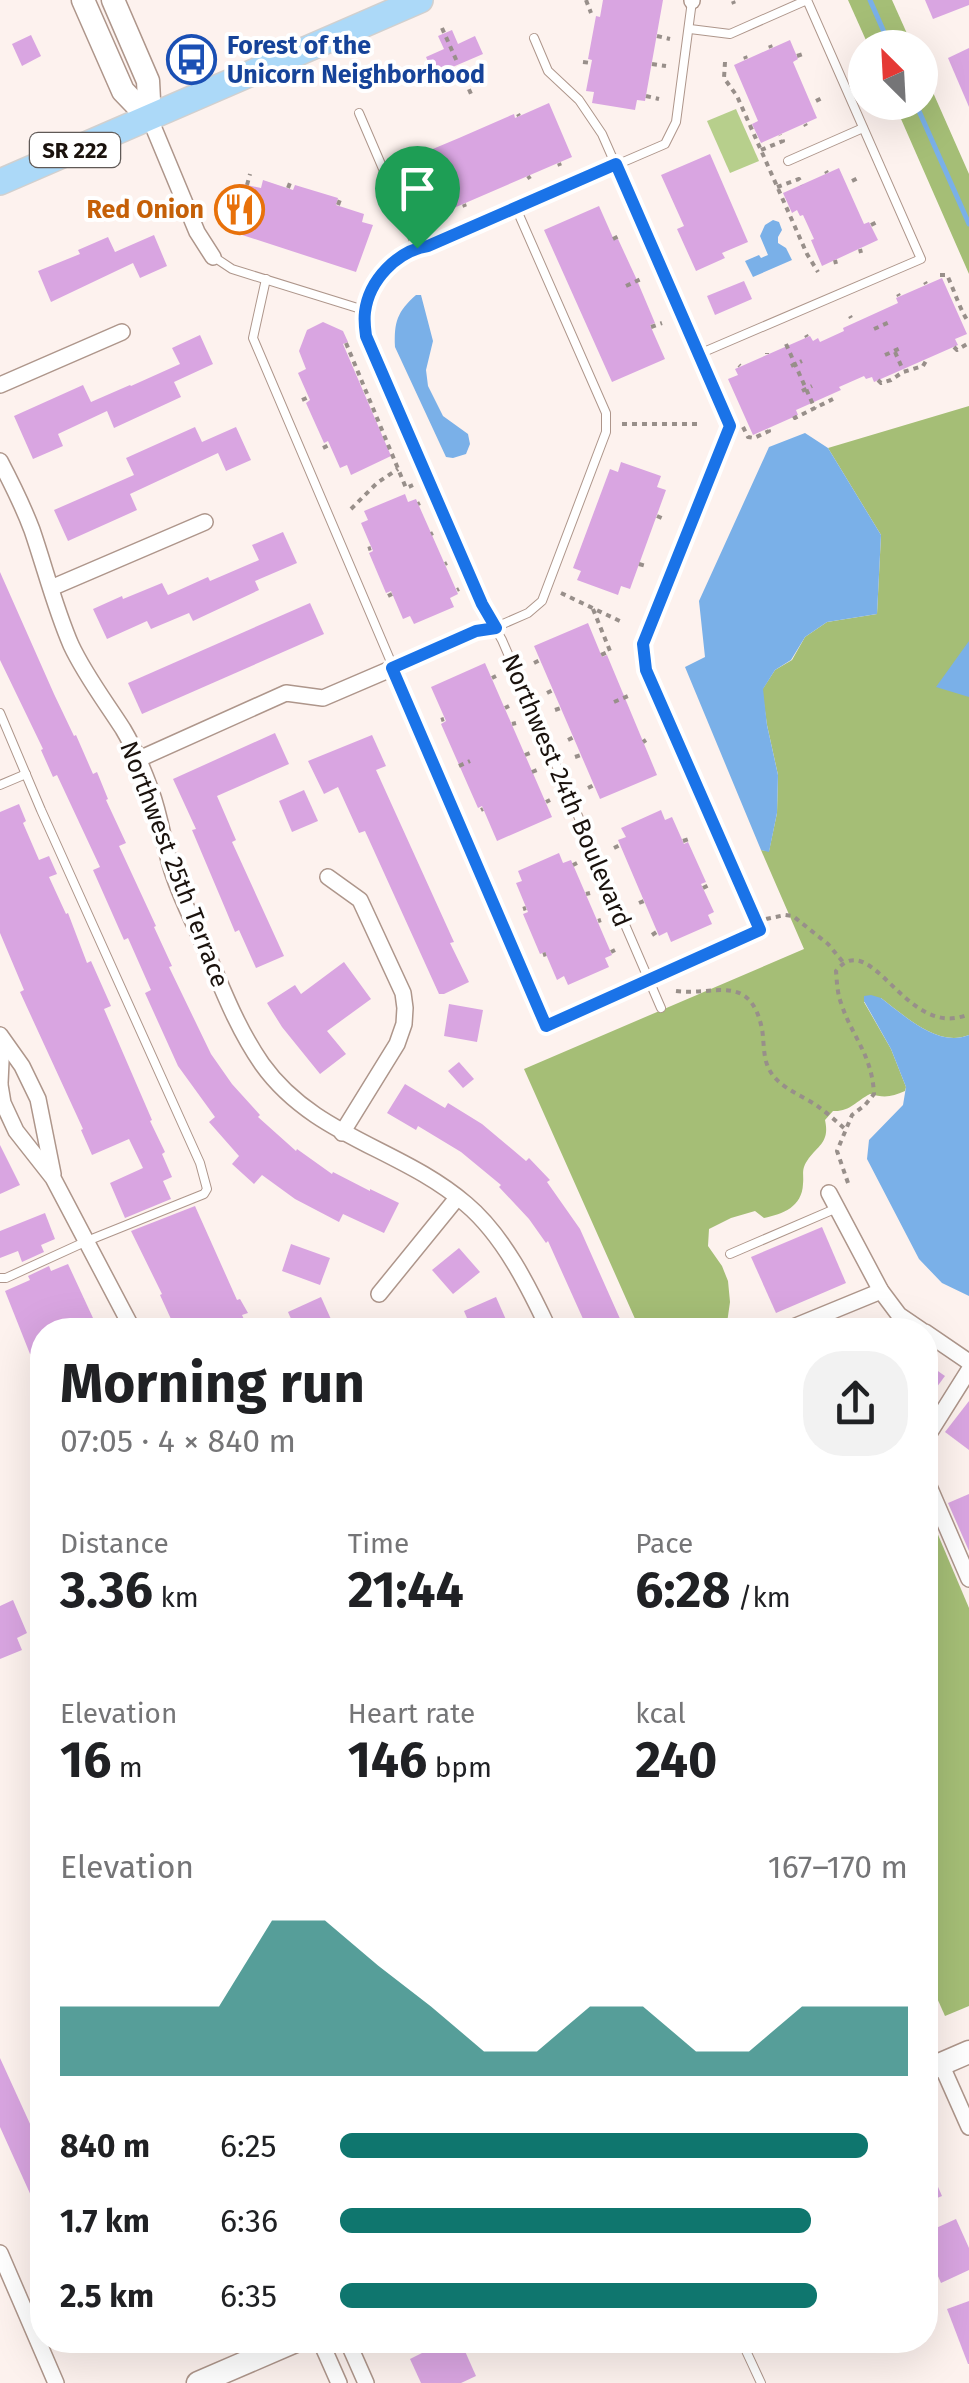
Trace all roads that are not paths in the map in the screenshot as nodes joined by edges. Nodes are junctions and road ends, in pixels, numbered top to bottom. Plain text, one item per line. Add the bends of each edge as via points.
1 (83, 0) edge
2 (113, 0) edge
3 (420, 0) edge
4 (692, 0) edge
5 (690, 29) junction
6 (534, 38) dead end
7 (359, 113) dead end
8 (150, 119) junction
9 (863, 128) junction
10 (788, 161) dead end
11 (616, 164) junction
12 (0, 182) edge
13 (516, 208) junction
14 (417, 248) junction
15 (212, 257) joint
16 (266, 279) junction
17 (364, 310) junction
18 (122, 332) dead end
19 (699, 354) junction
20 (0, 385) edge
21 (0, 461) edge
22 (205, 522) dead end
23 (51, 588) junction
24 (496, 628) junction
25 (392, 668) junction
26 (0, 713) edge
27 (139, 758) junction
28 (26, 774) junction
29 (0, 785) edge
30 (328, 877) dead end
31 (650, 980) junction
32 (661, 1008) dead end
33 (1, 1037) edge
34 (0, 1084) edge
35 (342, 1134) junction
36 (53, 1178) junction
37 (458, 1198) junction
38 (833, 1200) joint
39 (87, 1242) junction
40 (730, 1254) dead end
41 (0, 1278) edge
42 (881, 1291) junction
43 (379, 1294) dead end
44 (899, 1316) joint
45 (126, 1318) edge
46 (543, 1318) edge
47 (815, 1318) edge
48 (902, 1318) edge
49 (938, 1341) edge
50 (969, 1362) edge
51 (969, 1370) edge
52 (938, 1419) edge
53 (938, 1507) edge
54 (969, 1578) edge
55 (969, 2052) edge
56 (938, 2065) edge
57 (938, 2075) edge
58 (969, 2127) edge
59 (0, 2253) edge
60 (30, 2323) edge
61 (43, 2353) edge
62 (268, 2353) edge
63 (325, 2353) edge
64 (353, 2353) edge
65 (747, 2353) edge
66 (56, 2383) edge
67 (198, 2383) edge
68 (338, 2383) edge
69 (366, 2383) edge
70 (761, 2383) edge

1 - 8 street via 124,90
2 - 8 street via 148,80
3 - 8 main road, SR 222
4 - 5 lane
5 - 9 lane via 730,34 806,0
5 - 11 lane via 676,122 666,144
6 - 11 lane via 548,70 588,110
7 - 14 lane
8 - 12 main road, SR 222
8 - 15 street
9 - 10 lane
9 - 19 lane via 921,259
11 - 13 lane
11 - 19 lane
13 - 14 lane
13 - 24 lane via 606,413 606,432 542,601
14 - 17 lane via 377,279
15 - 16 lane
16 - 17 lane
16 - 25 lane via 253,338
17 - 24 lane, Northwest 24th Boulevard via 366,336
18 - 20 street
19 - 31 lane via 730,426 643,652 758,925
21 - 23 street, Northwest 25th Terrace
22 - 23 street
23 - 27 street, Northwest 25th Terrace via 71,645
24 - 25 lane
24 - 31 lane, Northwest 24th Boulevard
25 - 27 street via 323,698 286,693
25 - 31 lane via 546,1026
26 - 28 lane
27 - 35 street, Northwest 25th Terrace via 175,880 245,1039 287,1093
28 - 29 lane
28 - 39 lane via 207,1189
30 - 35 street via 360,900 405,1008 397,1044
31 - 32 lane, Northwest 24th Boulevard
33 - 34 street
33 - 36 street via 38,1100
34 - 36 street via 16,1131
35 - 37 street, Northwest 25th Terrace via 393,1156
36 - 39 street
37 - 43 street
37 - 46 street, Northwest 25th Terrace via 511,1257
38 - 40 lane
38 - 42 street
39 - 41 lane
39 - 45 street
42 - 44 street
42 - 47 street
44 - 48 street
49 - 50 street
51 - 52 street
53 - 54 street
55 - 56 street
57 - 58 street
59 - 60 street
61 - 66 street
62 - 67 street
63 - 68 street
64 - 69 street
65 - 70 lane

